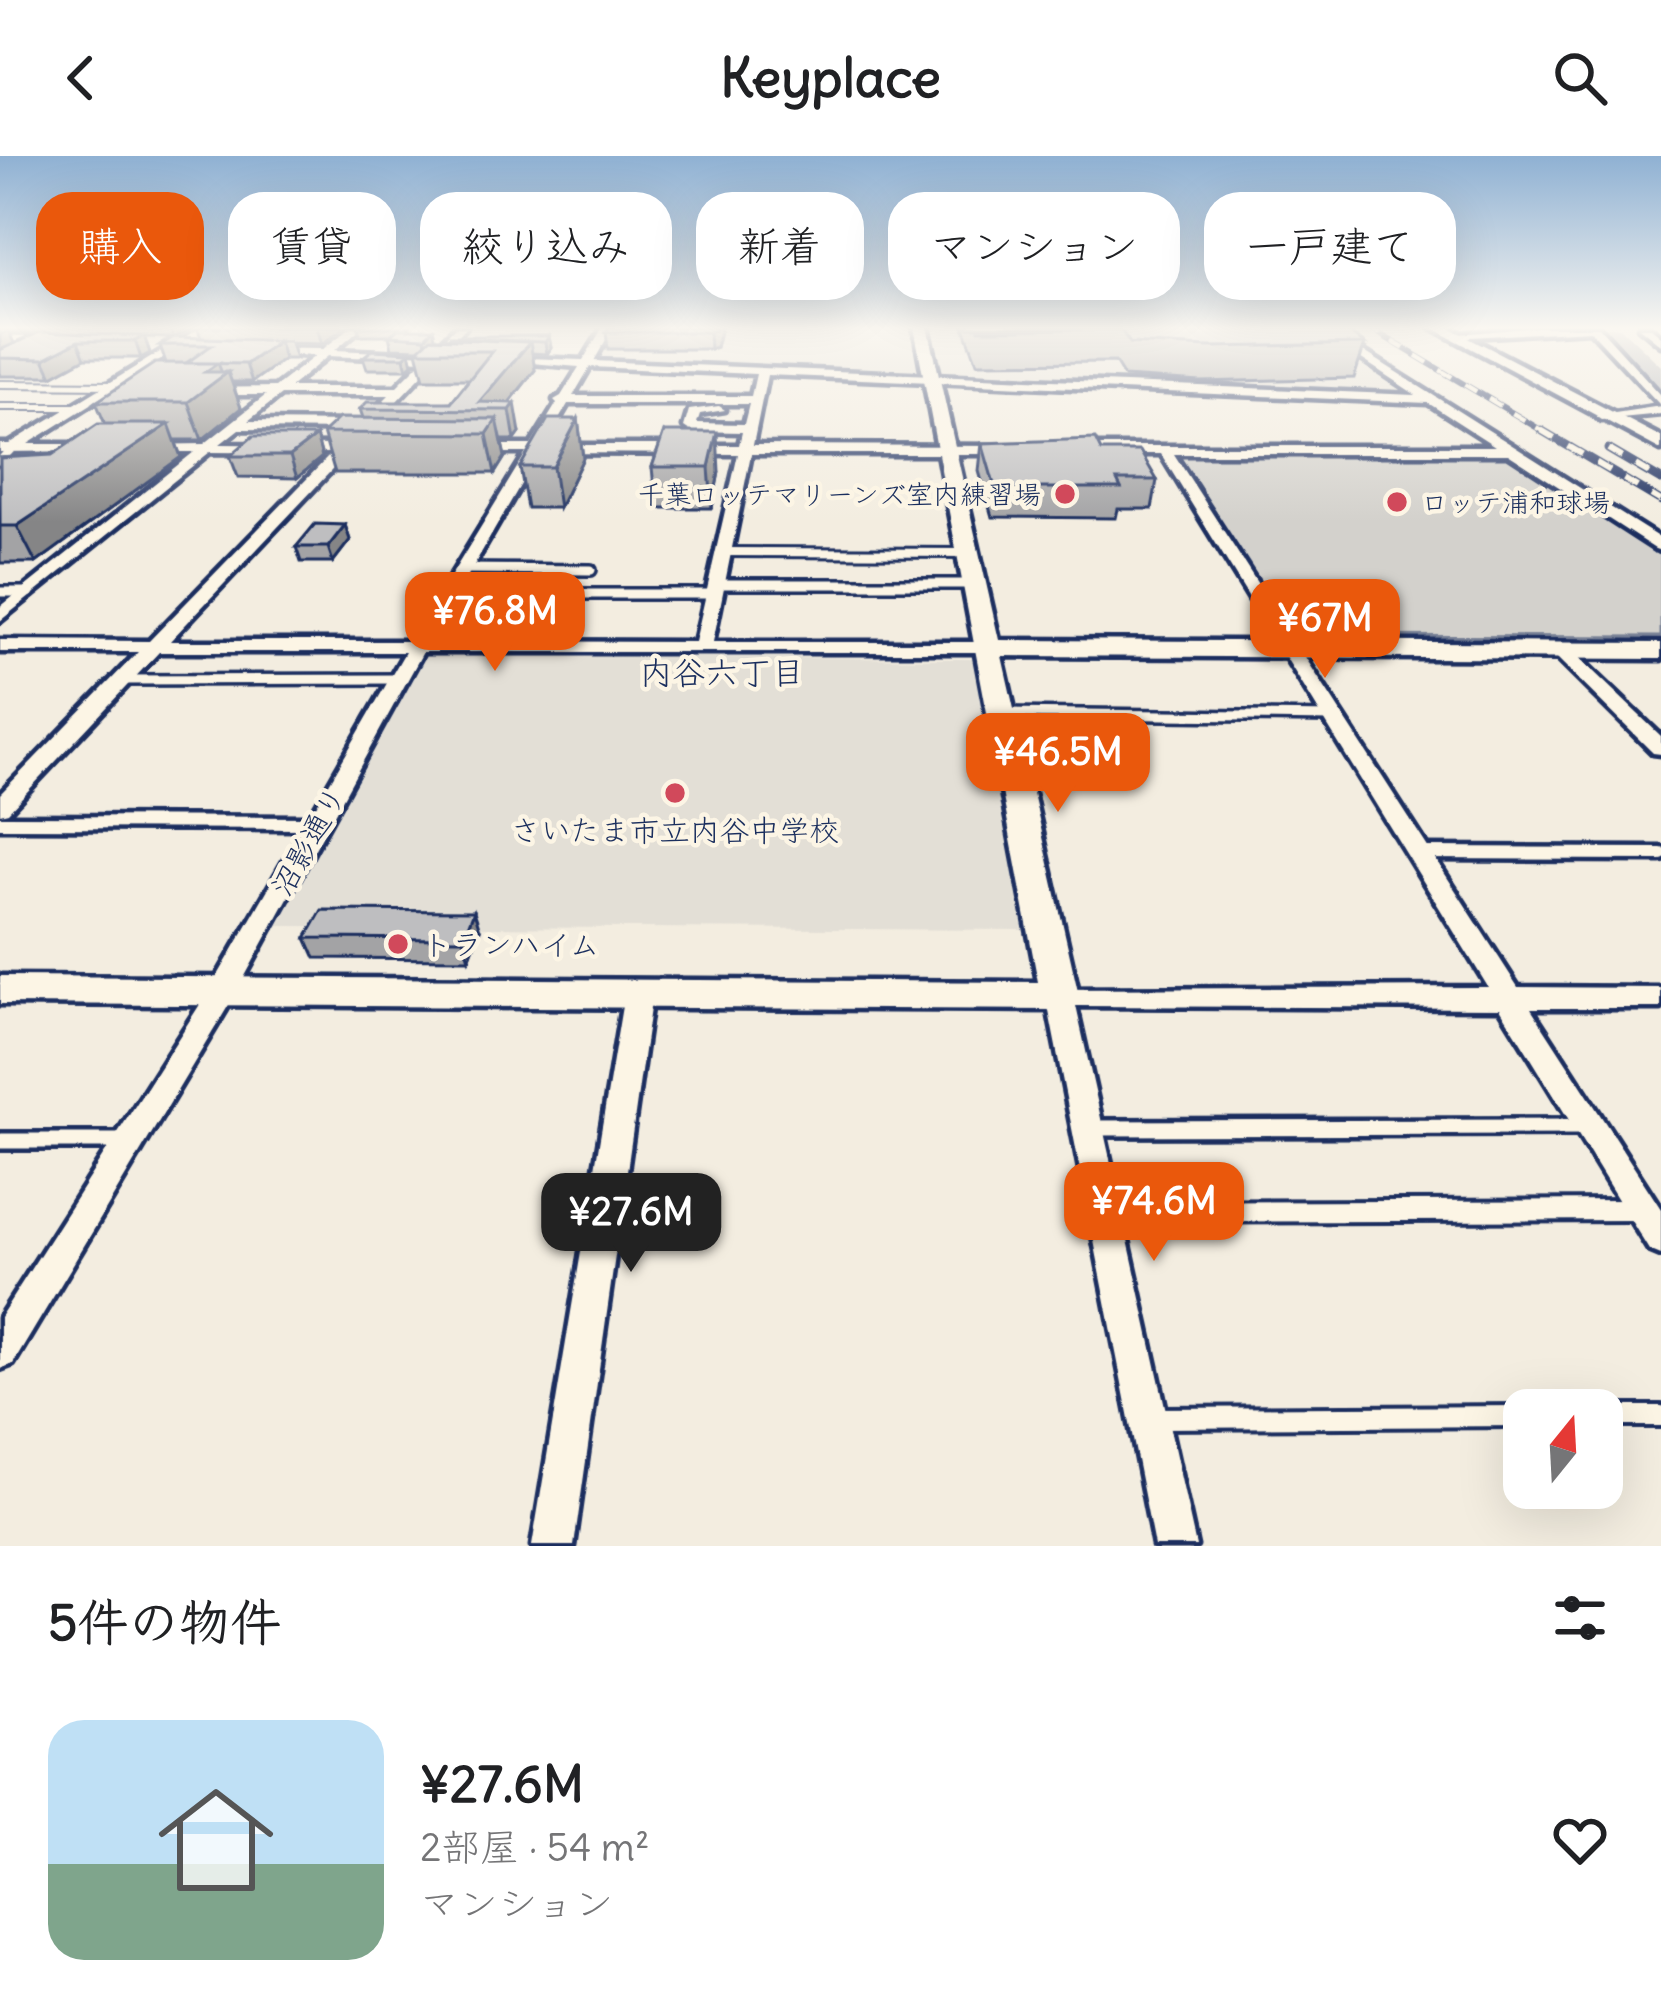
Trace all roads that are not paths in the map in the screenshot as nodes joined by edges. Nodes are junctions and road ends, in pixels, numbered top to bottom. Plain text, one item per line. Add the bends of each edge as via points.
1 (107, 392) edge
2 (280, 392) edge
3 (398, 392) edge
4 (566, 392) edge
5 (756, 392) edge
6 (935, 392) edge
7 (1261, 392) edge
8 (1420, 392) edge
9 (1557, 392) edge
10 (1431, 399) junction
11 (560, 400) junction
12 (752, 405) junction
13 (1661, 406) edge
14 (0, 407) edge
15 (78, 407) junction
16 (1601, 416) junction
17 (240, 425) junction
18 (366, 426) junction
19 (748, 428) junction
20 (1660, 443) edge
21 (6, 448) edge
22 (100, 448) edge
23 (122, 448) edge
24 (211, 448) junction
25 (344, 449) junction
26 (368, 449) edge
27 (461, 449) edge
28 (532, 449) junction
29 (743, 449) junction
30 (949, 450) junction
31 (1035, 450) edge
32 (1057, 450) edge
33 (1165, 450) junction
34 (1511, 450) junction
35 (0, 461) edge
36 (1661, 546) edge
37 (722, 552) junction
38 (969, 553) junction
39 (462, 569) junction
40 (591, 570) dead end
41 (977, 584) junction
42 (715, 589) junction
43 (0, 592) edge
44 (29, 592) junction
45 (447, 594) junction
46 (0, 616) edge
47 (0, 646) edge
48 (154, 647) junction
49 (416, 647) junction
50 (703, 647) junction
51 (990, 648) junction
52 (1292, 650) junction
53 (1561, 651) junction
54 (1661, 651) edge
55 (398, 679) junction
56 (122, 680) junction
57 (1003, 713) junction
58 (1333, 717) junction
59 (1661, 748) edge
60 (0, 807) edge
61 (0, 822) edge
62 (318, 823) junction
63 (1417, 854) junction
64 (1661, 854) edge
65 (0, 990) edge
66 (223, 991) junction
67 (638, 994) junction
68 (1060, 997) junction
69 (1508, 998) junction
70 (1661, 998) edge
71 (1590, 1127) junction
72 (1088, 1128) junction
73 (0, 1141) edge
74 (130, 1141) junction
75 (1652, 1210) edge
76 (1107, 1212) junction
77 (1661, 1239) edge
78 (0, 1351) edge
79 (1503, 1416) edge
80 (1623, 1416) edge
81 (1661, 1416) edge
82 (1149, 1418) junction
83 (553, 1546) edge
84 (1175, 1546) edge

1 - 15 street
2 - 17 street
3 - 18 street
4 - 11 street, 沼影通り
5 - 12 street
6 - 30 street
7 - 10 street
8 - 10 street
9 - 16 street
10 - 34 street
11 - 12 street
11 - 28 street, 沼影通り
12 - 19 street
12 - 19 street via 694,410 690,427
13 - 16 street
14 - 15 lane
15 - 21 street
16 - 20 street
17 - 18 street
17 - 24 street
18 - 25 street
19 - 29 street
21 - 22 street
21 - 35 lane
23 - 24 street
24 - 25 street
24 - 44 street
25 - 26 street
25 - 48 street
27 - 28 street
28 - 29 street
28 - 39 street, 沼影通り
29 - 30 street
29 - 37 street
30 - 31 street
30 - 38 street
32 - 33 street
33 - 34 street
33 - 52 street
34 - 36 street
37 - 38 lane
37 - 42 street
38 - 41 street
39 - 40 lane
39 - 45 street, 沼影通り
41 - 42 lane
41 - 51 street
42 - 45 lane
42 - 50 street
43 - 44 lane
44 - 46 street
45 - 49 street, 沼影通り
47 - 48 street
48 - 49 street
48 - 56 street
49 - 50 street
49 - 55 street, 沼影通り
50 - 51 street
51 - 52 street
51 - 57 street
52 - 53 street
52 - 58 street
53 - 54 street
53 - 59 street
55 - 56 lane
55 - 62 street, 沼影通り
56 - 60 street
57 - 58 lane
57 - 68 street
58 - 63 street
61 - 62 lane
62 - 66 street, 沼影通り
63 - 64 lane
63 - 69 street
65 - 66 street
66 - 67 street
66 - 74 street, 沼影通り
67 - 68 street
67 - 83 street
68 - 69 street
68 - 72 street
69 - 70 street
69 - 71 street
71 - 72 lane
71 - 75 street
72 - 76 street
73 - 74 lane
74 - 78 street, 沼影通り
75 - 76 lane
75 - 77 street
76 - 82 street
79 - 82 lane
80 - 81 lane
82 - 84 street

